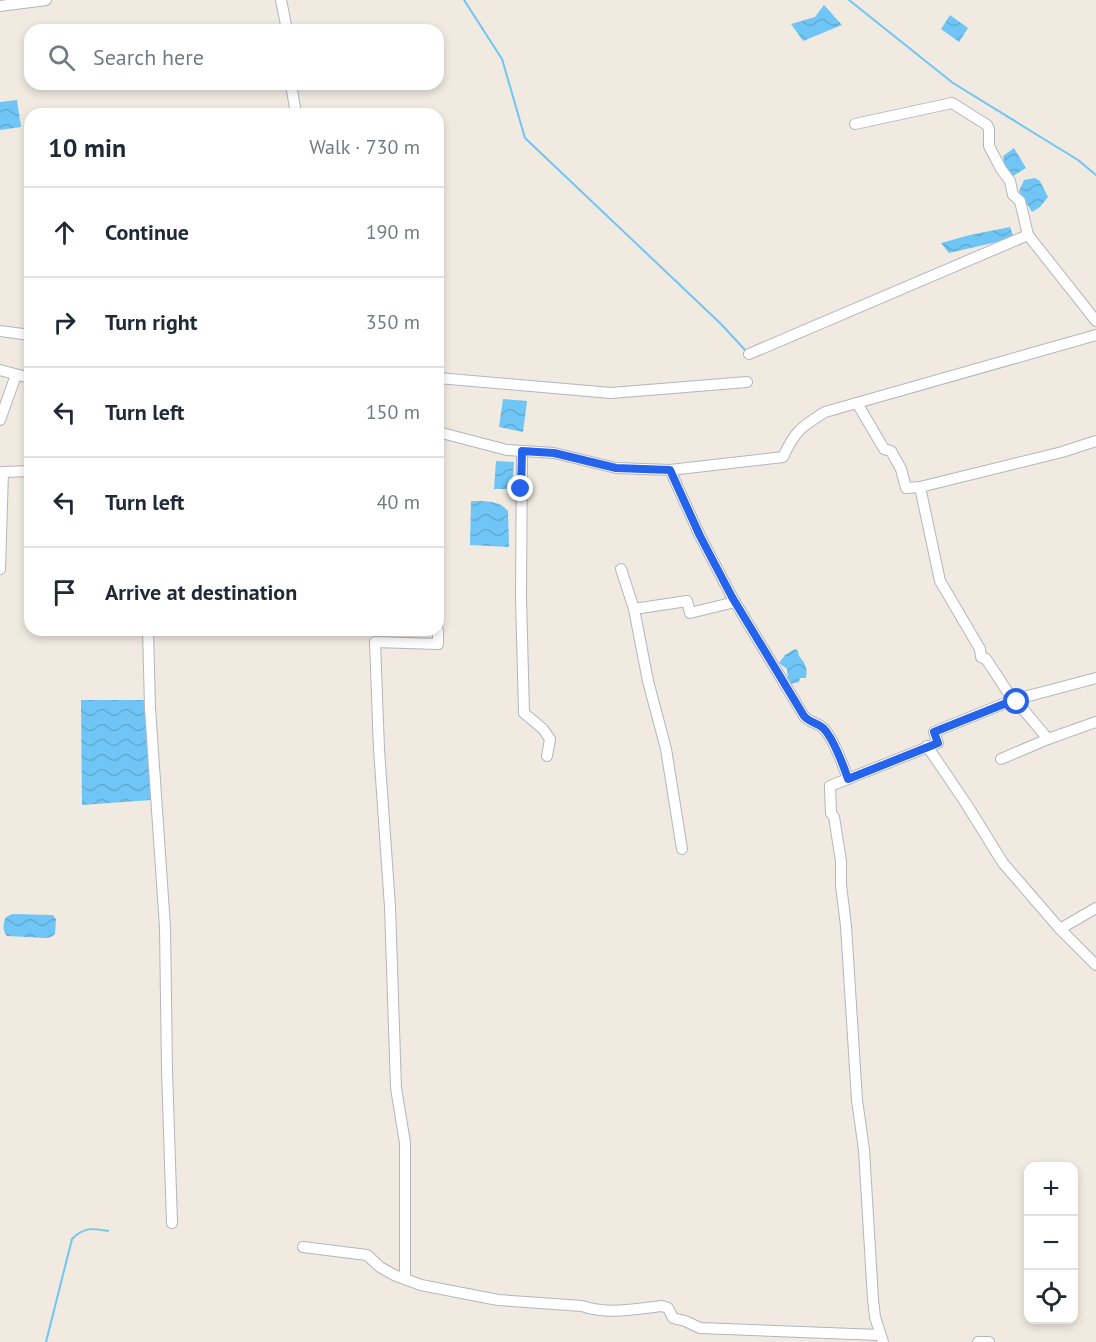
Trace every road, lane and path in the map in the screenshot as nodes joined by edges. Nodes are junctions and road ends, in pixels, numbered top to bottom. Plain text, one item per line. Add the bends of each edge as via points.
1 (46, 0) edge
2 (281, 0) edge
3 (0, 6) edge
4 (286, 24) edge
5 (292, 90) edge
6 (295, 108) edge
7 (855, 124) dead end
8 (1028, 235) junction
9 (1096, 321) edge
10 (0, 331) edge
11 (24, 334) edge
12 (1096, 335) edge
13 (749, 354) dead end
14 (0, 370) edge
15 (16, 375) junction
16 (24, 377) edge
17 (444, 379) edge
18 (747, 382) dead end
19 (857, 403) junction
20 (0, 420) edge
21 (444, 434) edge
22 (1096, 441) edge
23 (522, 451) junction
24 (670, 470) junction
25 (24, 471) edge
26 (920, 487) junction
27 (0, 569) edge
28 (621, 569) dead end
29 (735, 602) junction
30 (634, 609) junction
31 (148, 636) edge
32 (374, 636) edge
33 (438, 636) edge
34 (375, 642) junction
35 (1096, 678) edge
36 (1014, 700) junction
37 (1096, 722) edge
38 (1048, 739) junction
39 (927, 746) junction
40 (547, 756) dead end
41 (1001, 759) dead end
42 (848, 779) junction
43 (682, 849) dead end
44 (1096, 908) edge
45 (1060, 929) junction
46 (1096, 965) edge
47 (172, 1223) dead end
48 (303, 1247) dead end
49 (405, 1279) junction
50 (881, 1339) edge
51 (978, 1342) edge
52 (989, 1342) edge

1 - 3 street
2 - 4 street
5 - 6 street
7 - 8 street via 947,103 958,105 987,125 989,146 1010,181 1012,195 1020,201
8 - 9 street
8 - 13 street
10 - 11 street
12 - 19 street
14 - 15 street
15 - 16 street
15 - 20 street
17 - 18 street via 610,393
19 - 24 street via 825,412 804,425 792,436 783,457
19 - 26 street via 884,449 891,451 906,488
21 - 23 street
22 - 26 street
23 - 24 street via 554,453 616,468
23 - 40 street via 524,713 550,739
24 - 29 street
25 - 27 street via 3,471
26 - 36 street via 940,581 981,657
28 - 30 street
29 - 30 street via 690,614 687,601
29 - 42 street via 804,716 824,728
30 - 43 street via 666,749
31 - 47 street via 165,927
32 - 34 street
33 - 34 street via 438,644
34 - 49 street via 396,1088 405,1143
35 - 36 street
36 - 38 street
36 - 39 street via 934,732 938,743
37 - 38 street
38 - 41 street
39 - 42 street
39 - 45 street via 1003,863
42 - 50 street via 830,786 831,813 841,861 873,1299
44 - 45 street
45 - 46 street
48 - 49 street via 367,1255 380,1267
49 - 50 street via 498,1300 582,1306 595,1311 662,1306 668,1308 673,1318 700,1328
51 - 52 street

